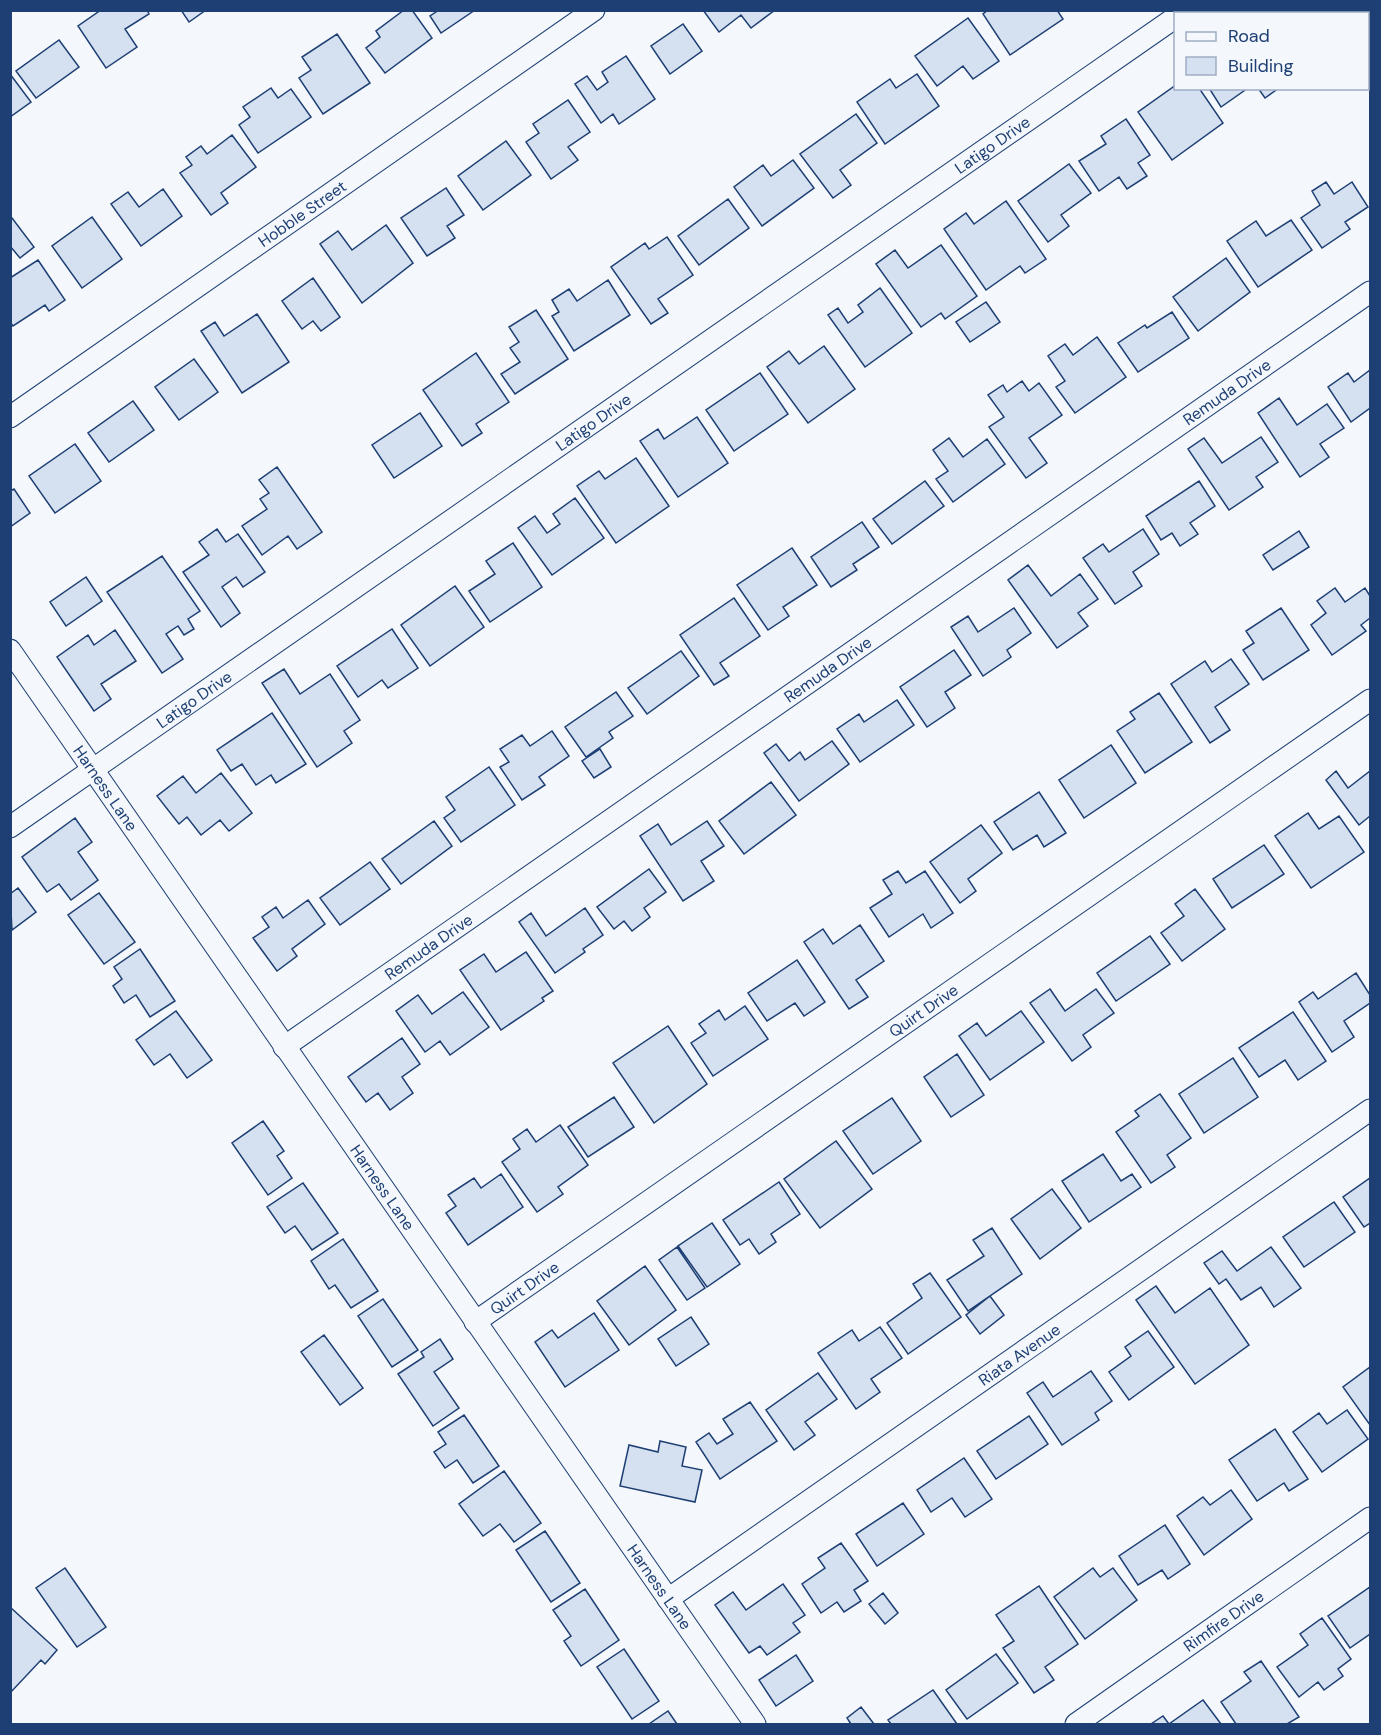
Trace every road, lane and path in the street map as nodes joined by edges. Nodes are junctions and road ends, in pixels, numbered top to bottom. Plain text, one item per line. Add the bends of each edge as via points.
1 (594, 10) edge
2 (1174, 18) edge
3 (1371, 292) edge
4 (10, 417) edge
5 (10, 650) edge
6 (1371, 700) edge
7 (94, 770) junction
8 (10, 827) edge
9 (284, 1047) junction
10 (1371, 1110) edge
11 (475, 1322) junction
12 (1371, 1518) edge
13 (668, 1599) junction
14 (755, 1725) edge
15 (1076, 1725) edge

1 - 4 street, Hobble Street
2 - 7 street, Latigo Drive
3 - 9 street, Remuda Drive
5 - 7 street, Harness Lane
6 - 11 street, Quirt Drive
7 - 8 street, Latigo Drive
7 - 9 street, Harness Lane
9 - 11 street, Harness Lane
10 - 13 street, Riata Avenue
11 - 13 street, Harness Lane
12 - 15 street, Rimfire Drive
13 - 14 street, Harness Lane

